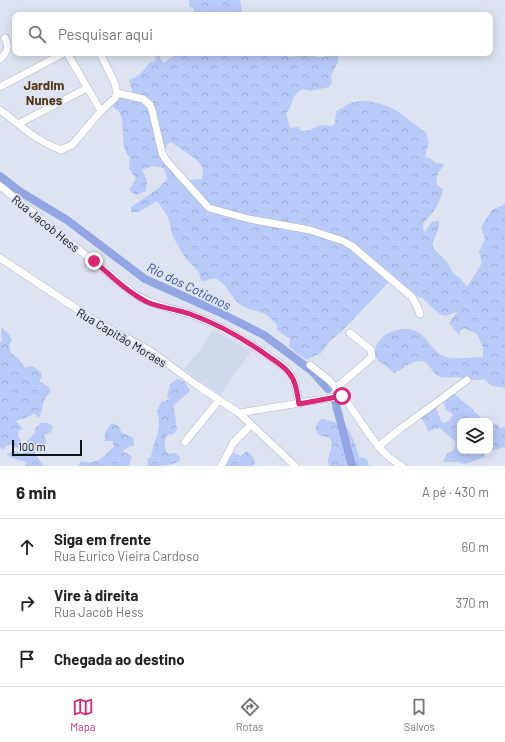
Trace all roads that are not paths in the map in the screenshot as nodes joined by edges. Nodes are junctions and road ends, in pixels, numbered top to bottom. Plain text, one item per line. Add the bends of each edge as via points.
1 (5, 38) dead end
2 (58, 56) edge
3 (69, 56) edge
4 (101, 56) edge
5 (0, 59) edge
6 (0, 87) edge
7 (87, 88) junction
8 (117, 93) junction
9 (0, 110) edge
10 (101, 111) junction
11 (18, 124) junction
12 (0, 186) edge
13 (0, 258) edge
14 (420, 314) dead end
15 (350, 333) dead end
16 (310, 365) dead end
17 (467, 380) dead end
18 (336, 388) junction
19 (342, 396) junction
20 (219, 400) junction
21 (299, 404) junction
22 (239, 413) junction
23 (251, 425) junction
24 (185, 442) dead end
25 (378, 447) junction
26 (286, 462) edge
27 (221, 466) edge
28 (295, 466) edge
29 (402, 466) edge

1 - 5 street via 8,49
2 - 6 street
3 - 7 street
4 - 8 street
7 - 10 street
7 - 11 street
8 - 10 street
8 - 14 street via 143,99 150,105 166,160 209,208 249,219 310,230 343,241 412,297
9 - 11 street
10 - 11 street via 72,145 61,150 32,136
12 - 21 street, Rua Jacob Hess via 134,294 155,305 212,323 248,342 282,366 294,381
13 - 20 street, Rua Capitão Moraes via 94,322 148,350
15 - 18 street via 371,350 372,357
16 - 18 street
17 - 25 street
18 - 19 street
19 - 21 street
19 - 25 street
20 - 22 street, Rua Capitão Moraes
20 - 24 street
21 - 22 street
22 - 23 street, Rua Capitão Moraes
23 - 26 street, Rua Capitão Moraes
23 - 27 street via 234,442
25 - 29 street
26 - 28 street, Rua Capitão Moraes

